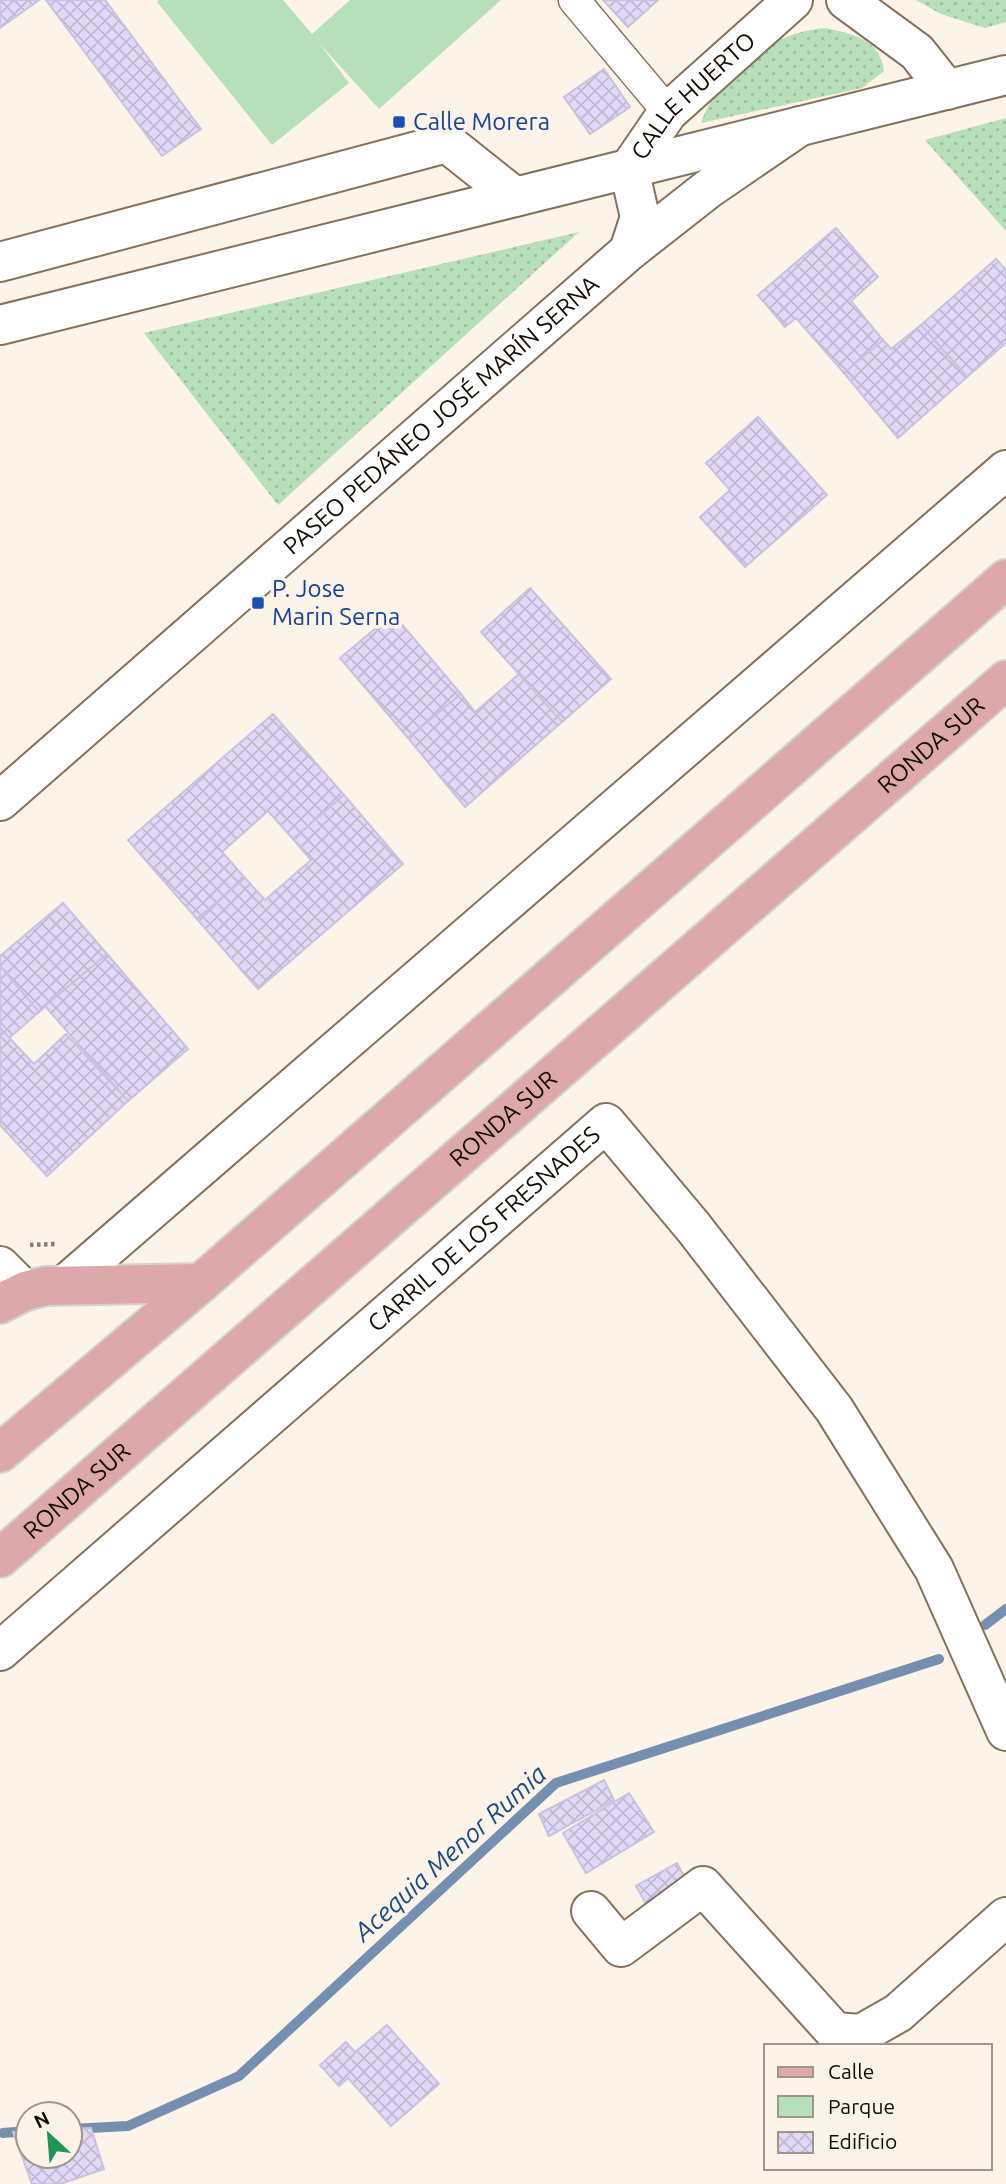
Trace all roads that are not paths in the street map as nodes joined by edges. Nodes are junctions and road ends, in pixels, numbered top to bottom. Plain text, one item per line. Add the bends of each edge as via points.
1 (574, 0) edge
2 (793, 0) edge
3 (846, 0) edge
4 (1006, 75) edge
5 (947, 90) junction
6 (668, 112) junction
7 (800, 126) junction
8 (629, 169) junction
9 (515, 197) junction
10 (629, 251) junction
11 (0, 262) edge
12 (0, 326) edge
13 (1006, 470) edge
14 (1006, 579) edge
15 (1006, 680) edge
16 (0, 801) edge
17 (67, 1283) junction
18 (201, 1283) junction
19 (8, 1287) edge
20 (0, 1453) edge
21 (0, 1558) edge
22 (0, 1651) edge
23 (1006, 1731) edge
24 (590, 1911) dead end
25 (1006, 1917) edge

1 - 6 street
2 - 6 street, CALLE HUERTO
3 - 5 street via 917,52
4 - 5 street
5 - 7 street
6 - 8 street, CALLE HUERTO
7 - 8 street
7 - 10 street, PASEO PEDÁNEO JOSÉ MARÍN SERNA
8 - 9 street
8 - 10 street via 640,216
9 - 11 street via 447,143
9 - 12 street
10 - 16 street, PASEO PEDÁNEO JOSÉ MARÍN SERNA
13 - 17 street
14 - 18 main road
15 - 21 main road, RONDA SUR
17 - 18 main road
17 - 19 main road
18 - 20 main road
22 - 23 street, CARRIL DE LOS FRESNADES via 606,1123 834,1409 934,1569
24 - 25 street via 621,1947 704,1886 835,2032 861,2034 898,2013

